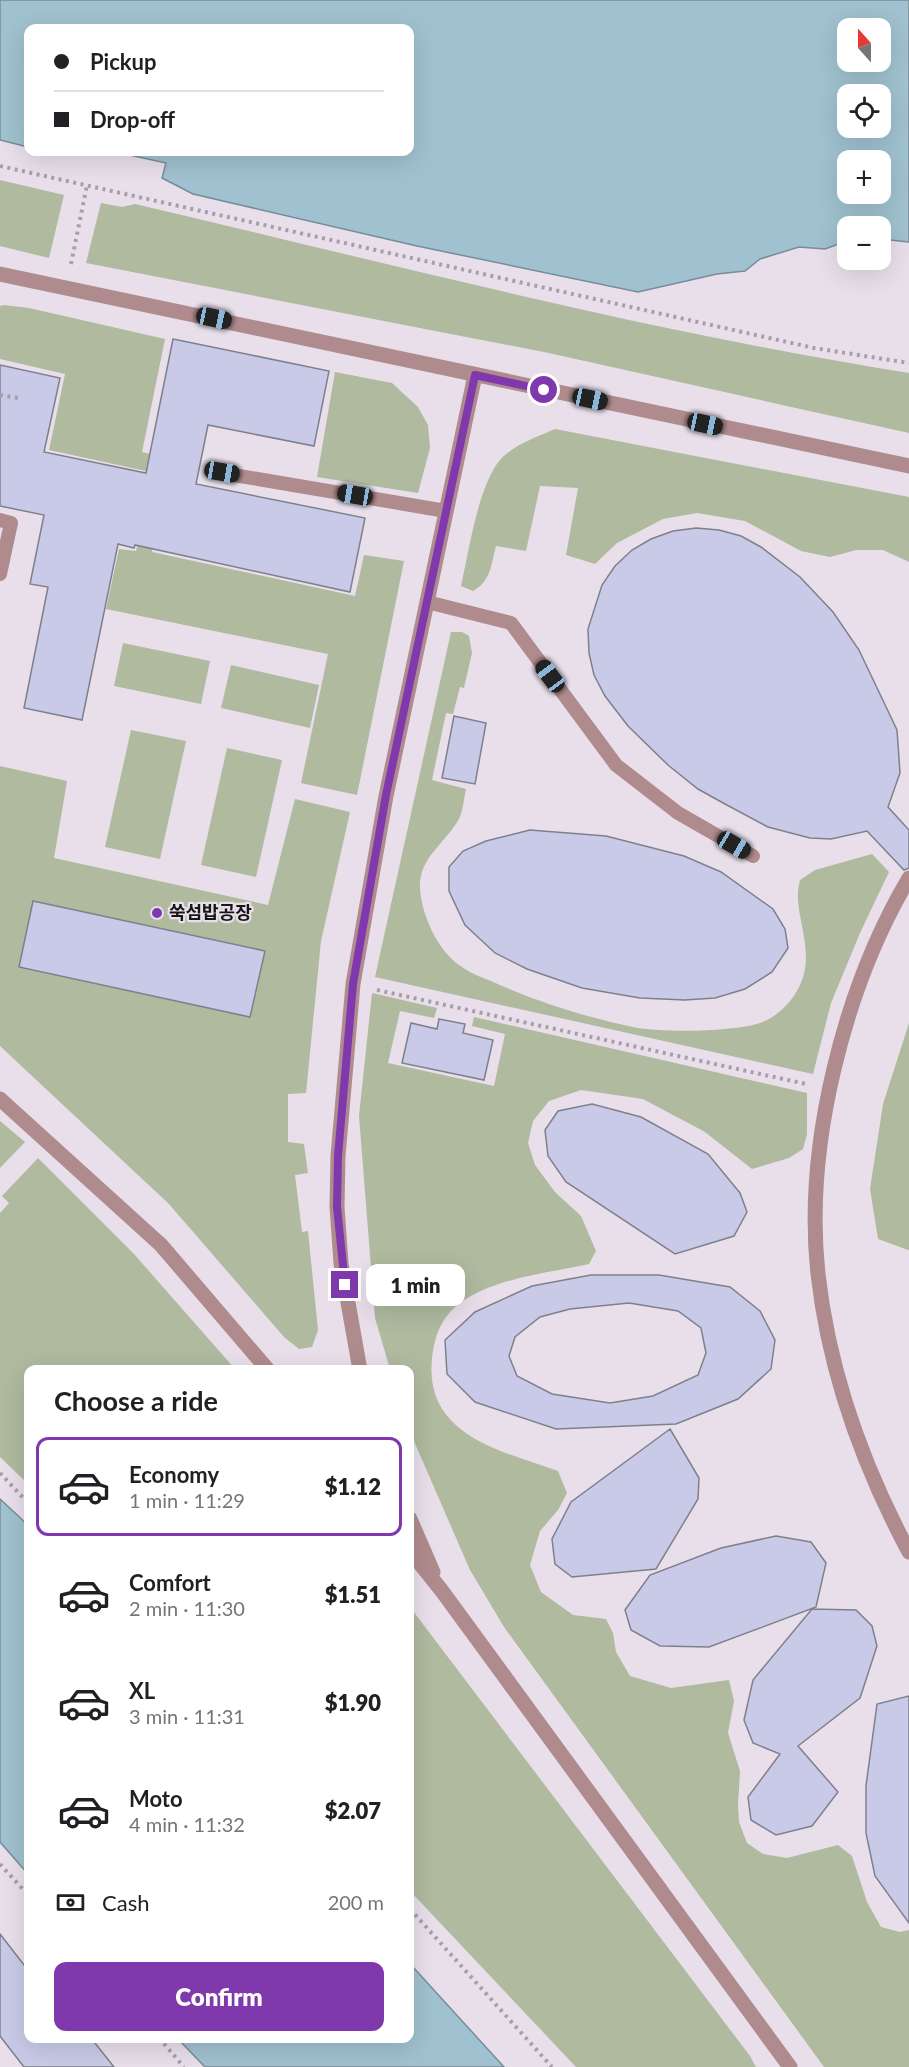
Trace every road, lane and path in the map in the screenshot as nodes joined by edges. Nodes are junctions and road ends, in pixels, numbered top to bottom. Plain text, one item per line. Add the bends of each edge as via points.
1 (0, 166) edge
2 (87, 185) junction
3 (71, 258) dead end
4 (0, 274) edge
5 (909, 363) edge
6 (475, 375) junction
7 (0, 395) edge
8 (18, 398) dead end
9 (909, 466) edge
10 (222, 472) dead end
11 (446, 511) junction
12 (0, 520) edge
13 (0, 574) edge
14 (427, 602) junction
15 (753, 856) dead end
16 (909, 878) edge
17 (353, 984) junction
18 (831, 1090) junction
19 (0, 1098) edge
20 (264, 1365) edge
21 (359, 1365) edge
22 (0, 1473) edge
23 (24, 1499) edge
24 (414, 1528) edge
25 (909, 1552) edge
26 (414, 1556) edge
27 (442, 1591) junction
28 (0, 1864) edge
29 (24, 1891) edge
30 (414, 1913) edge
31 (163, 2043) edge
32 (184, 2067) edge
33 (552, 2067) edge
34 (790, 2067) edge

1 - 2 path
2 - 3 path
2 - 5 path via 814,348
4 - 6 street
6 - 9 street
6 - 11 street
7 - 8 path
10 - 11 lane
11 - 14 street
12 - 13 lane via 11,523
14 - 15 lane via 511,623 616,765 678,813
14 - 17 street via 386,795
16 - 18 street via 855,993
17 - 18 path
17 - 21 street via 337,1207 341,1263
18 - 25 street via 820,1151 815,1213 818,1273 827,1329 853,1430
19 - 20 street via 161,1245
22 - 23 path
24 - 27 street
26 - 27 street
27 - 34 street
28 - 29 path
30 - 33 path
31 - 32 path

